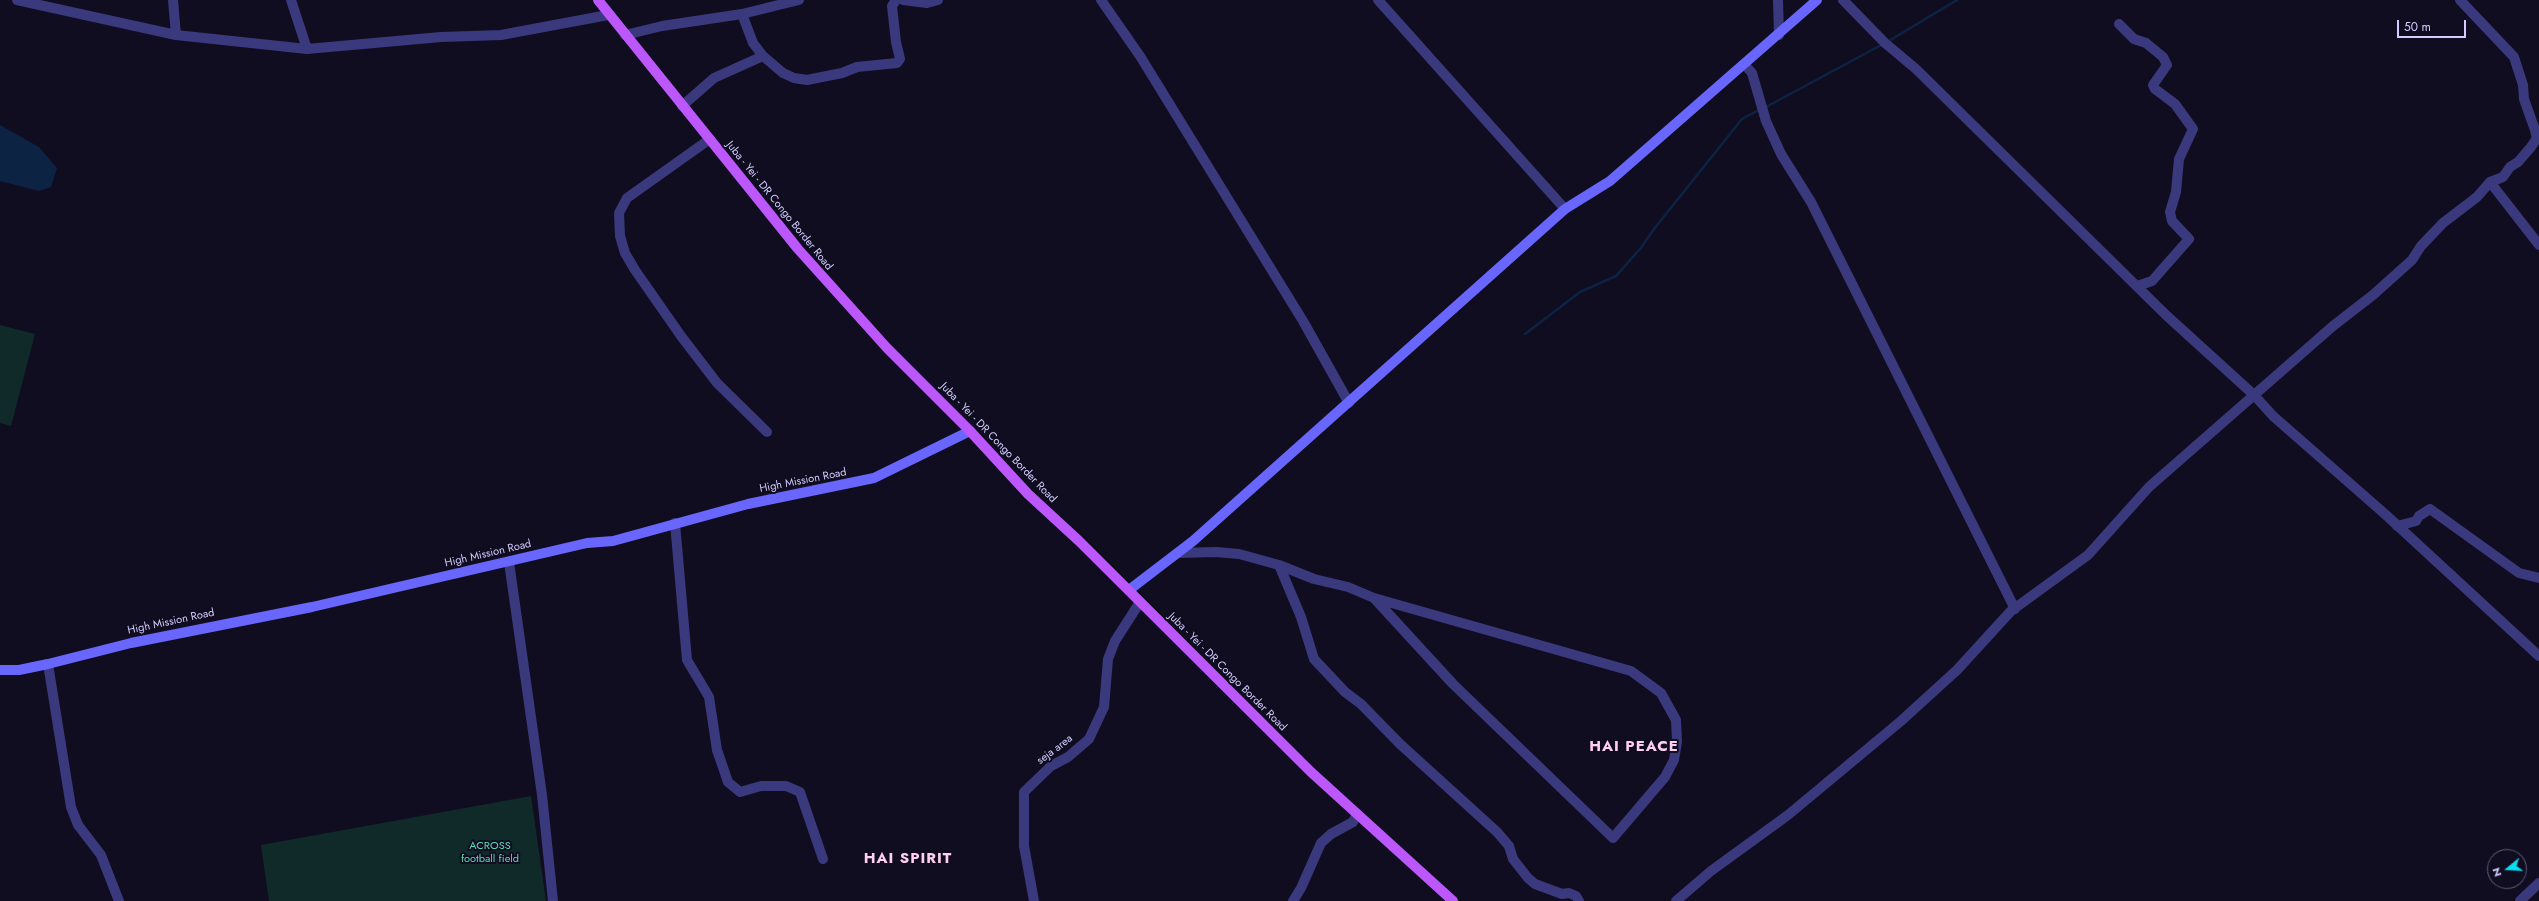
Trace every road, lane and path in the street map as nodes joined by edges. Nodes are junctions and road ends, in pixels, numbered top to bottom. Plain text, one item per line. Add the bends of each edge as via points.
1 (17, 0) edge
2 (172, 0) edge
3 (291, 0) edge
4 (598, 0) edge
5 (799, 0) edge
6 (896, 0) edge
7 (903, 0) edge
8 (938, 0) edge
9 (1101, 0) edge
10 (1378, 0) edge
11 (1778, 0) edge
12 (1843, 0) edge
13 (2460, 0) edge
14 (1814, 1) edge
15 (742, 14) junction
16 (608, 15) junction
17 (2119, 24) dead end
18 (176, 35) junction
19 (625, 35) junction
20 (1779, 35) junction
21 (307, 49) junction
22 (762, 56) junction
23 (1744, 64) junction
24 (682, 106) junction
25 (710, 139) junction
26 (2490, 182) junction
27 (1565, 209) junction
28 (2539, 245) edge
29 (2136, 286) junction
30 (2254, 394) junction
31 (1349, 403) junction
32 (970, 431) junction
33 (767, 432) dead end
34 (675, 523) junction
35 (2397, 526) junction
36 (1178, 553) junction
37 (509, 562) junction
38 (1279, 565) junction
39 (2539, 578) edge
40 (1128, 590) junction
41 (1374, 598) junction
42 (1140, 602) junction
43 (2015, 609) junction
44 (2539, 656) edge
45 (48, 664) junction
46 (0, 670) edge
47 (1357, 814) junction
48 (823, 859) dead end
49 (2539, 883) edge
50 (119, 901) edge
51 (553, 901) edge
52 (1034, 901) edge
53 (1293, 901) edge
54 (1453, 901) edge
55 (1579, 901) edge
56 (1676, 901) edge
57 (2520, 901) edge

1 - 18 street
2 - 18 street
3 - 21 street
4 - 16 main road, Juba - Yei - DR Congo Border Road
5 - 15 street
6 - 22 street via 892,6 900,60 897,63 857,67 842,73 807,80 783,73
7 - 8 street via 927,3
9 - 31 street via 1140,56 1303,321
10 - 27 street
11 - 20 street
12 - 29 street
13 - 26 street via 2514,57 2523,85 2524,100 2535,130 2536,138 2531,147 2503,177
14 - 20 street
15 - 19 street via 662,26
15 - 22 street via 753,43
16 - 19 main road, Juba - Yei - DR Congo Border Road
16 - 21 street via 501,35 441,37
17 - 29 street via 2134,39 2146,44 2163,57 2166,65 2153,85 2175,104 2192,129 2180,159 2176,192 2170,212 2172,221 2189,239 2152,280
18 - 21 street
19 - 24 main road, Juba - Yei - DR Congo Border Road
20 - 23 street
22 - 24 street via 714,78
23 - 27 street via 1610,181
23 - 43 street via 1752,73 1766,121 1781,154 1810,202
24 - 25 main road, Juba - Yei - DR Congo Border Road
25 - 32 main road, Juba - Yei - DR Congo Border Road via 824,280
25 - 33 street via 627,198 619,213 620,236 625,253 635,270 681,336 717,382
26 - 28 street
26 - 30 street via 2477,197 2443,223 2407,265
27 - 31 street
29 - 30 street
30 - 35 street via 2273,416
30 - 43 street via 2149,487 2088,555
31 - 36 street
32 - 34 street, High Mission Road via 874,478 748,504
32 - 40 main road, Juba - Yei - DR Congo Border Road via 1028,494
34 - 37 street, High Mission Road via 613,541 587,543
34 - 48 street via 687,660 709,697 717,750 728,782 740,792 760,786 786,786 800,792
35 - 39 street via 2416,521 2430,509 2519,574
35 - 44 street
36 - 38 street via 1239,554
36 - 40 street
37 - 45 street, High Mission Road via 297,610 131,642
37 - 51 street via 542,795
38 - 41 street
38 - 55 street via 1301,617 1314,659 1345,692 1361,704 1400,744 1496,832 1509,846 1514,859 1528,878 1535,884 1562,894 1576,896
40 - 42 main road, Juba - Yei - DR Congo Border Road
41 - 41 street via 1631,671 1660,693 1676,720 1677,742 1674,760 1665,777 1613,838 1454,684
42 - 47 main road, Juba - Yei - DR Congo Border Road via 1311,772
42 - 52 street, seja area via 1115,641 1108,659 1104,707 1089,739 1068,757 1051,766 1024,792 1024,846
43 - 56 street via 1957,670 1901,721 1788,815 1711,871
45 - 46 street, High Mission Road via 19,670
45 - 50 street via 71,807 78,825 101,855
47 - 53 street via 1353,822 1321,842
47 - 54 main road, Juba - Yei - DR Congo Border Road
49 - 57 street

